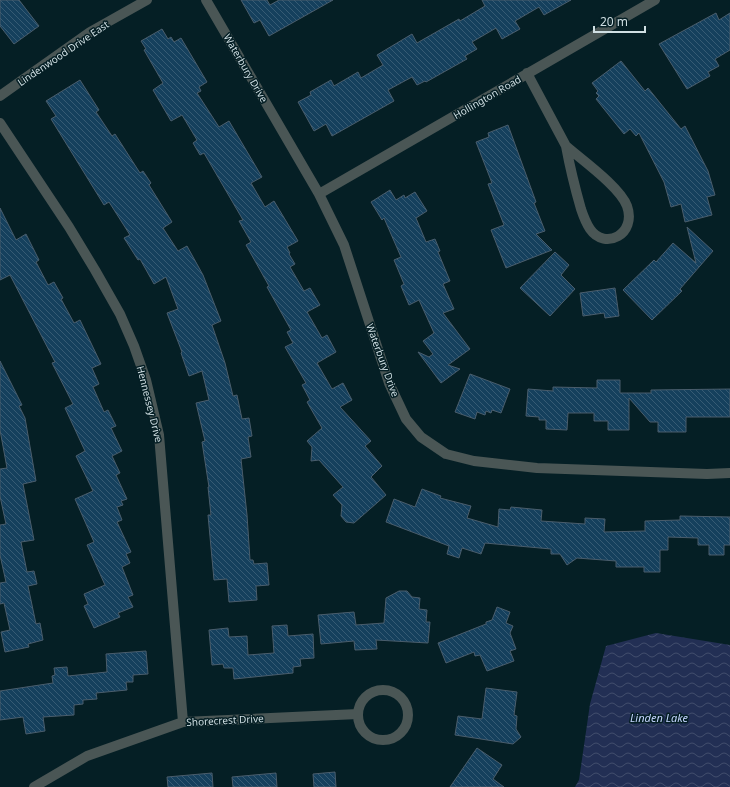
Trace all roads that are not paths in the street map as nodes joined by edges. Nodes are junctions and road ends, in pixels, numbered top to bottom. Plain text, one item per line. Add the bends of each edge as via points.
1 (147, 0) edge
2 (206, 0) edge
3 (655, 0) edge
4 (527, 73) junction
5 (0, 96) edge
6 (0, 123) edge
7 (566, 146) junction
8 (319, 194) junction
9 (730, 473) edge
10 (358, 714) junction
11 (183, 722) junction
12 (34, 787) edge

1 - 5 street, Lindenwood Drive East via 90,32
2 - 8 street, Waterbury Drive
3 - 4 street, Hollington Road
4 - 7 street
4 - 8 street, Hollington Road
6 - 11 street, Hennessey Drive via 69,227 120,314 146,380 159,435
7 - 7 street via 575,189 590,229 597,237 608,239 620,235 628,226 630,216 623,198 599,173
8 - 9 street, Waterbury Drive via 344,245 390,383 406,419 421,436 446,454 474,462 537,468
10 - 10 street via 361,727 366,734 381,740 398,735 407,721 404,702 398,696 384,690 368,695 362,701
10 - 11 street, Shorecrest Drive
11 - 12 street, Shorecrest Drive via 87,756

